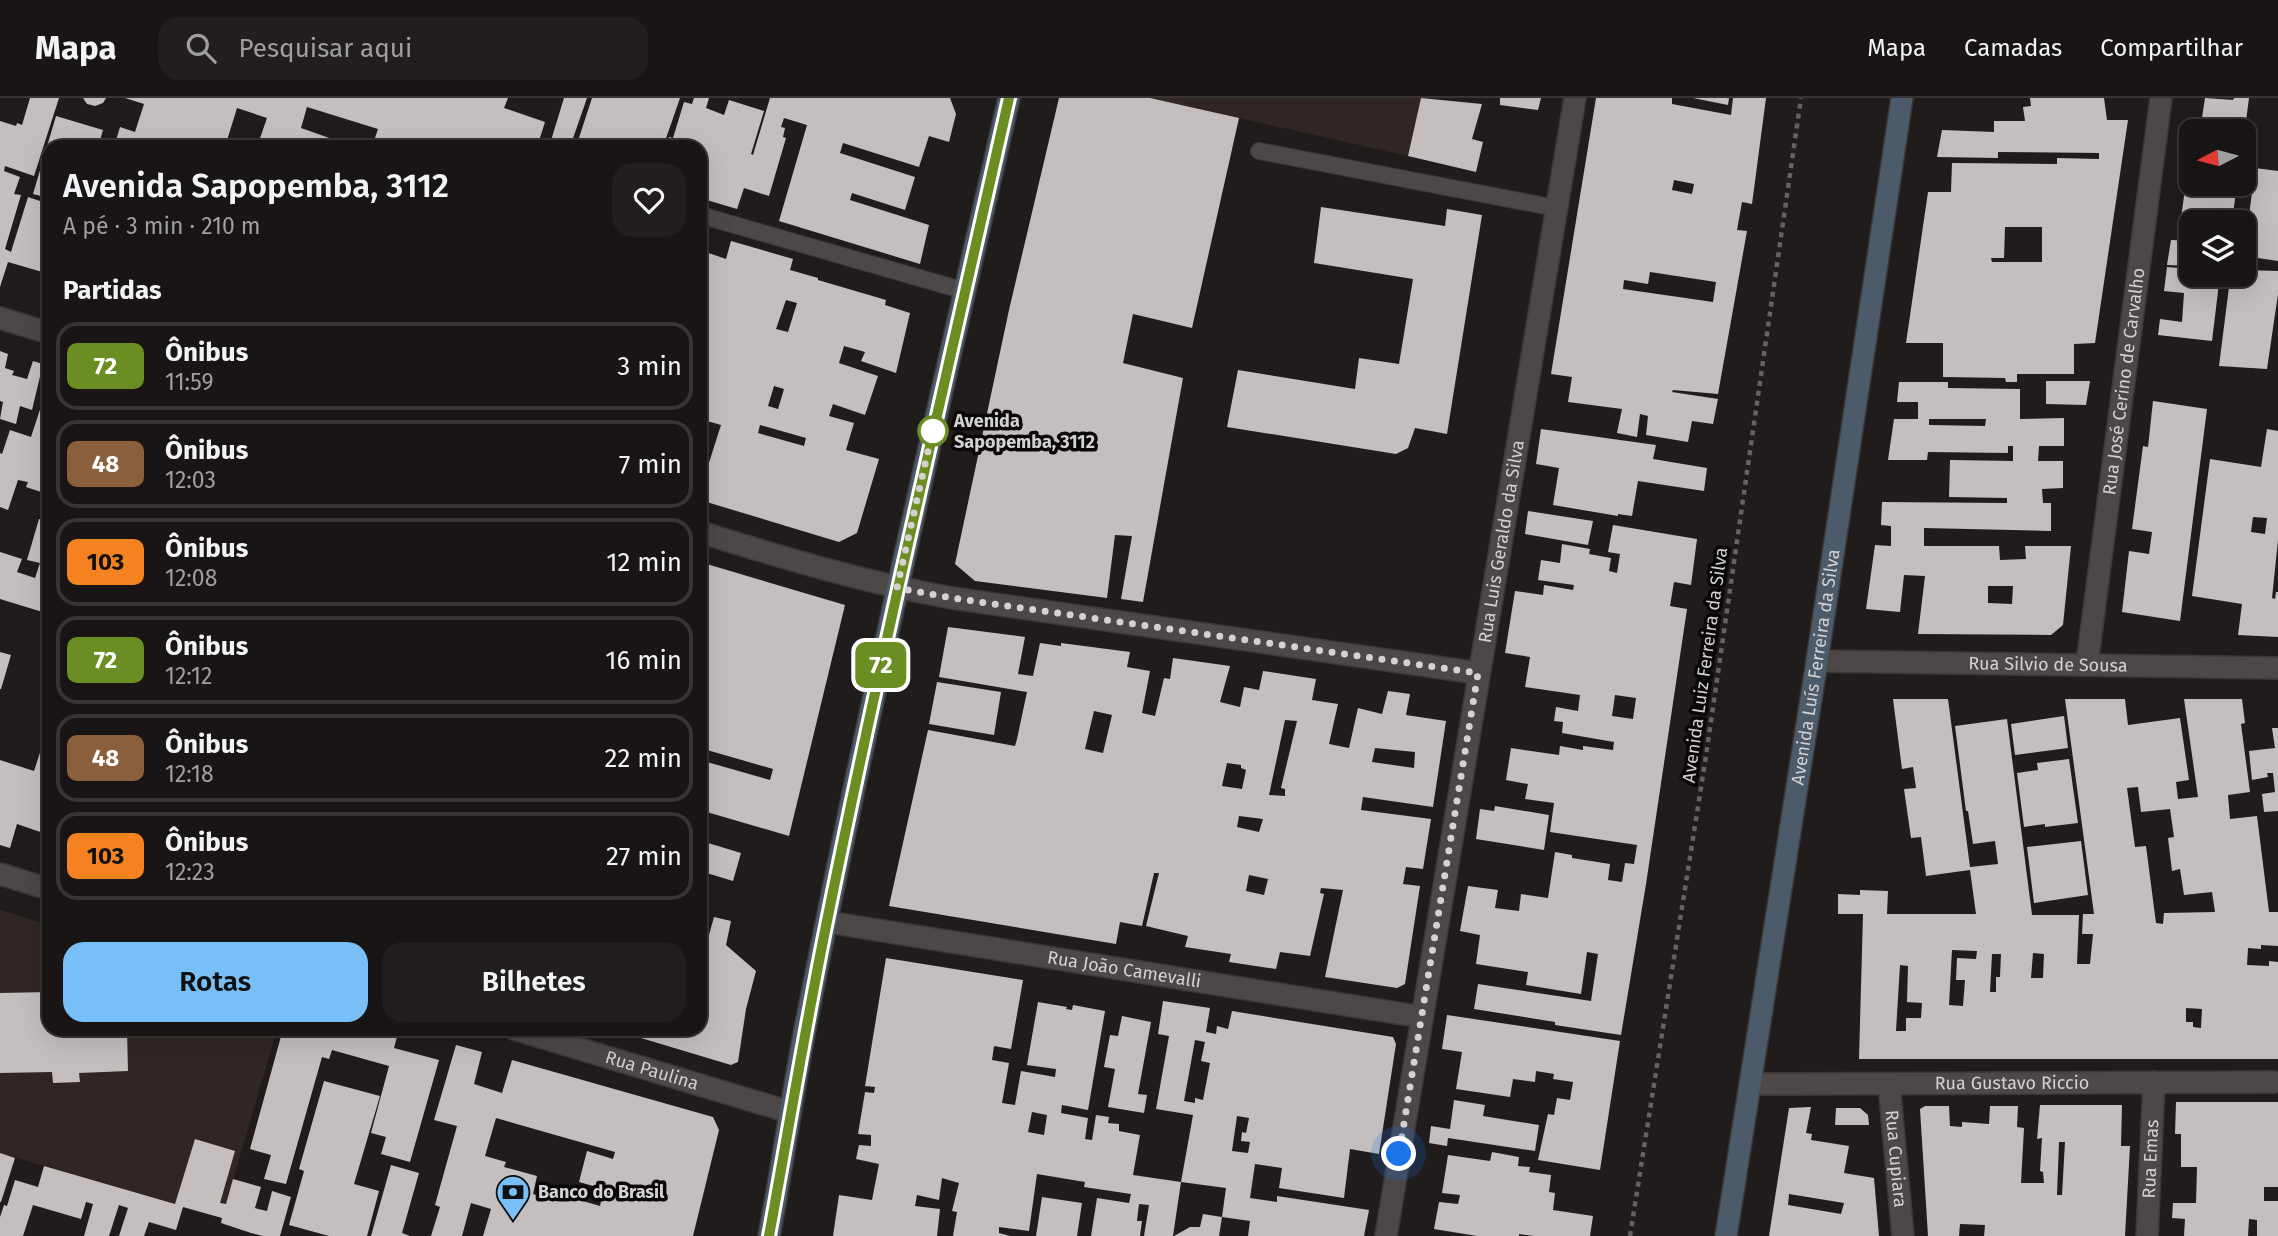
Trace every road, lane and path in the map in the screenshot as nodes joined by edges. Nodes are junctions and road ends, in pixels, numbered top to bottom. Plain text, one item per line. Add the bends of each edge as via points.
1 (1009, 98) edge
2 (1575, 98) edge
3 (1801, 98) edge
4 (1902, 98) edge
5 (2161, 98) edge
6 (1259, 151) dead end
7 (1556, 208) junction
8 (707, 217) edge
9 (965, 291) junction
10 (0, 318) edge
11 (42, 331) edge
12 (707, 534) edge
13 (897, 588) junction
14 (1817, 660) junction
15 (2087, 664) junction
16 (2278, 668) edge
17 (1478, 673) junction
18 (0, 874) edge
19 (42, 887) edge
20 (827, 922) junction
21 (1422, 1017) junction
22 (537, 1036) edge
23 (2154, 1082) junction
24 (2274, 1082) dead end
25 (1750, 1084) junction
26 (1889, 1084) junction
27 (790, 1112) junction
28 (769, 1236) edge
29 (1386, 1236) edge
30 (1630, 1236) edge
31 (1726, 1236) edge
32 (1903, 1236) edge
33 (2147, 1236) edge

1 - 9 main road
2 - 7 street, Rua Luis Geraldo da Silva
3 - 30 path, Avenida Luiz Ferreira da Silva via 1708,743
4 - 14 main road, Avenida Luís Ferreira da Silva
5 - 15 street, Rua José Cerino de Carvalho
6 - 7 lane
7 - 17 street, Rua Luis Geraldo da Silva
8 - 9 lane
9 - 13 main road
10 - 11 street
12 - 13 street
13 - 17 street
13 - 20 main road
14 - 15 street, Rua Silvio de Sousa
14 - 25 main road, Avenida Luís Ferreira da Silva
15 - 16 street, Rua Silvio de Sousa
17 - 21 street, Rua Luis Geraldo da Silva
18 - 19 street
20 - 21 street, Rua João Camevalli
20 - 27 main road
21 - 29 street, Rua Luis Geraldo da Silva
22 - 27 street, Rua Paulina
23 - 24 street, Rua Gustavo Riccio
23 - 26 street, Rua Gustavo Riccio
23 - 33 street, Rua Emas
25 - 26 street, Rua Gustavo Riccio
25 - 31 main road, Avenida Luís Ferreira da Silva
26 - 32 street, Rua Cupiara
27 - 28 main road

